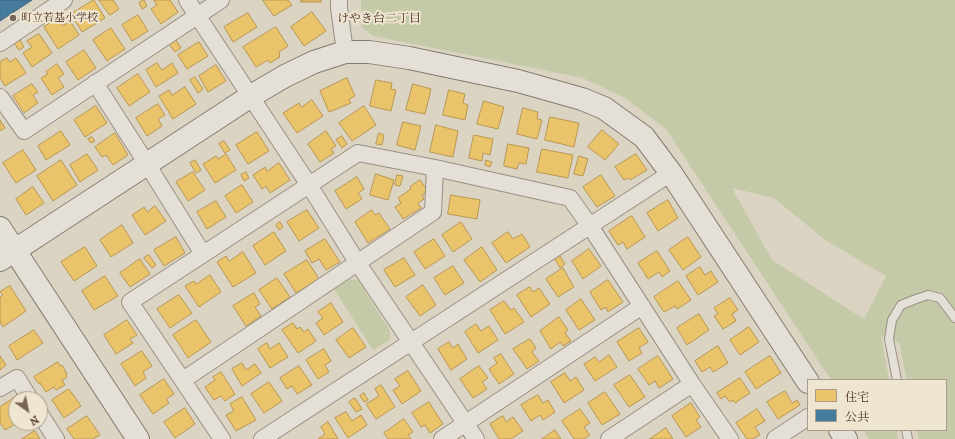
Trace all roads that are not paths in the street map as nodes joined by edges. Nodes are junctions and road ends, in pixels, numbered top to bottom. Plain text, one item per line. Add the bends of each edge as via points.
1 (64, 0) edge
2 (187, 0) edge
3 (221, 0) edge
4 (339, 0) edge
5 (198, 16) junction
6 (0, 43) edge
7 (345, 52) junction
8 (95, 83) junction
9 (251, 96) junction
10 (0, 97) edge
11 (147, 164) junction
12 (435, 168) junction
13 (671, 173) junction
14 (309, 185) junction
15 (590, 226) junction
16 (0, 228) edge
17 (203, 254) junction
18 (7, 255) edge
19 (357, 262) junction
20 (642, 306) junction
21 (955, 318) edge
22 (410, 342) junction
23 (897, 379) edge
24 (184, 380) junction
25 (807, 380) edge
26 (692, 384) junction
27 (0, 388) edge
28 (25, 391) edge
29 (807, 418) edge
30 (466, 424) junction
31 (48, 426) edge
32 (56, 439) edge
33 (138, 439) edge
34 (222, 439) edge
35 (262, 439) edge
36 (442, 439) edge
37 (476, 439) edge
38 (609, 439) edge
39 (730, 439) edge
40 (775, 439) edge

1 - 6 street
2 - 5 street
3 - 5 street
4 - 7 street
5 - 8 street
5 - 9 street
7 - 9 street via 314,62
7 - 13 street via 369,52 409,58 518,81 582,99 604,108 644,136
8 - 10 street via 24,130
8 - 11 street
9 - 11 street
9 - 14 street
11 - 17 street
11 - 18 street
12 - 14 street via 358,153
12 - 15 street via 570,198
12 - 19 street via 433,212
13 - 15 street
13 - 25 street
14 - 17 street
14 - 19 street
15 - 20 street
15 - 22 street
16 - 18 street
17 - 24 street via 130,302
18 - 33 street
19 - 22 street
19 - 24 street
20 - 26 street
20 - 30 street
21 - 23 lane via 940,298 928,295 901,305 892,320 889,338
22 - 30 street
22 - 35 street
24 - 34 street
26 - 38 street
26 - 39 street
27 - 28 street via 17,378
29 - 40 street
30 - 36 street
30 - 37 street
31 - 32 street

